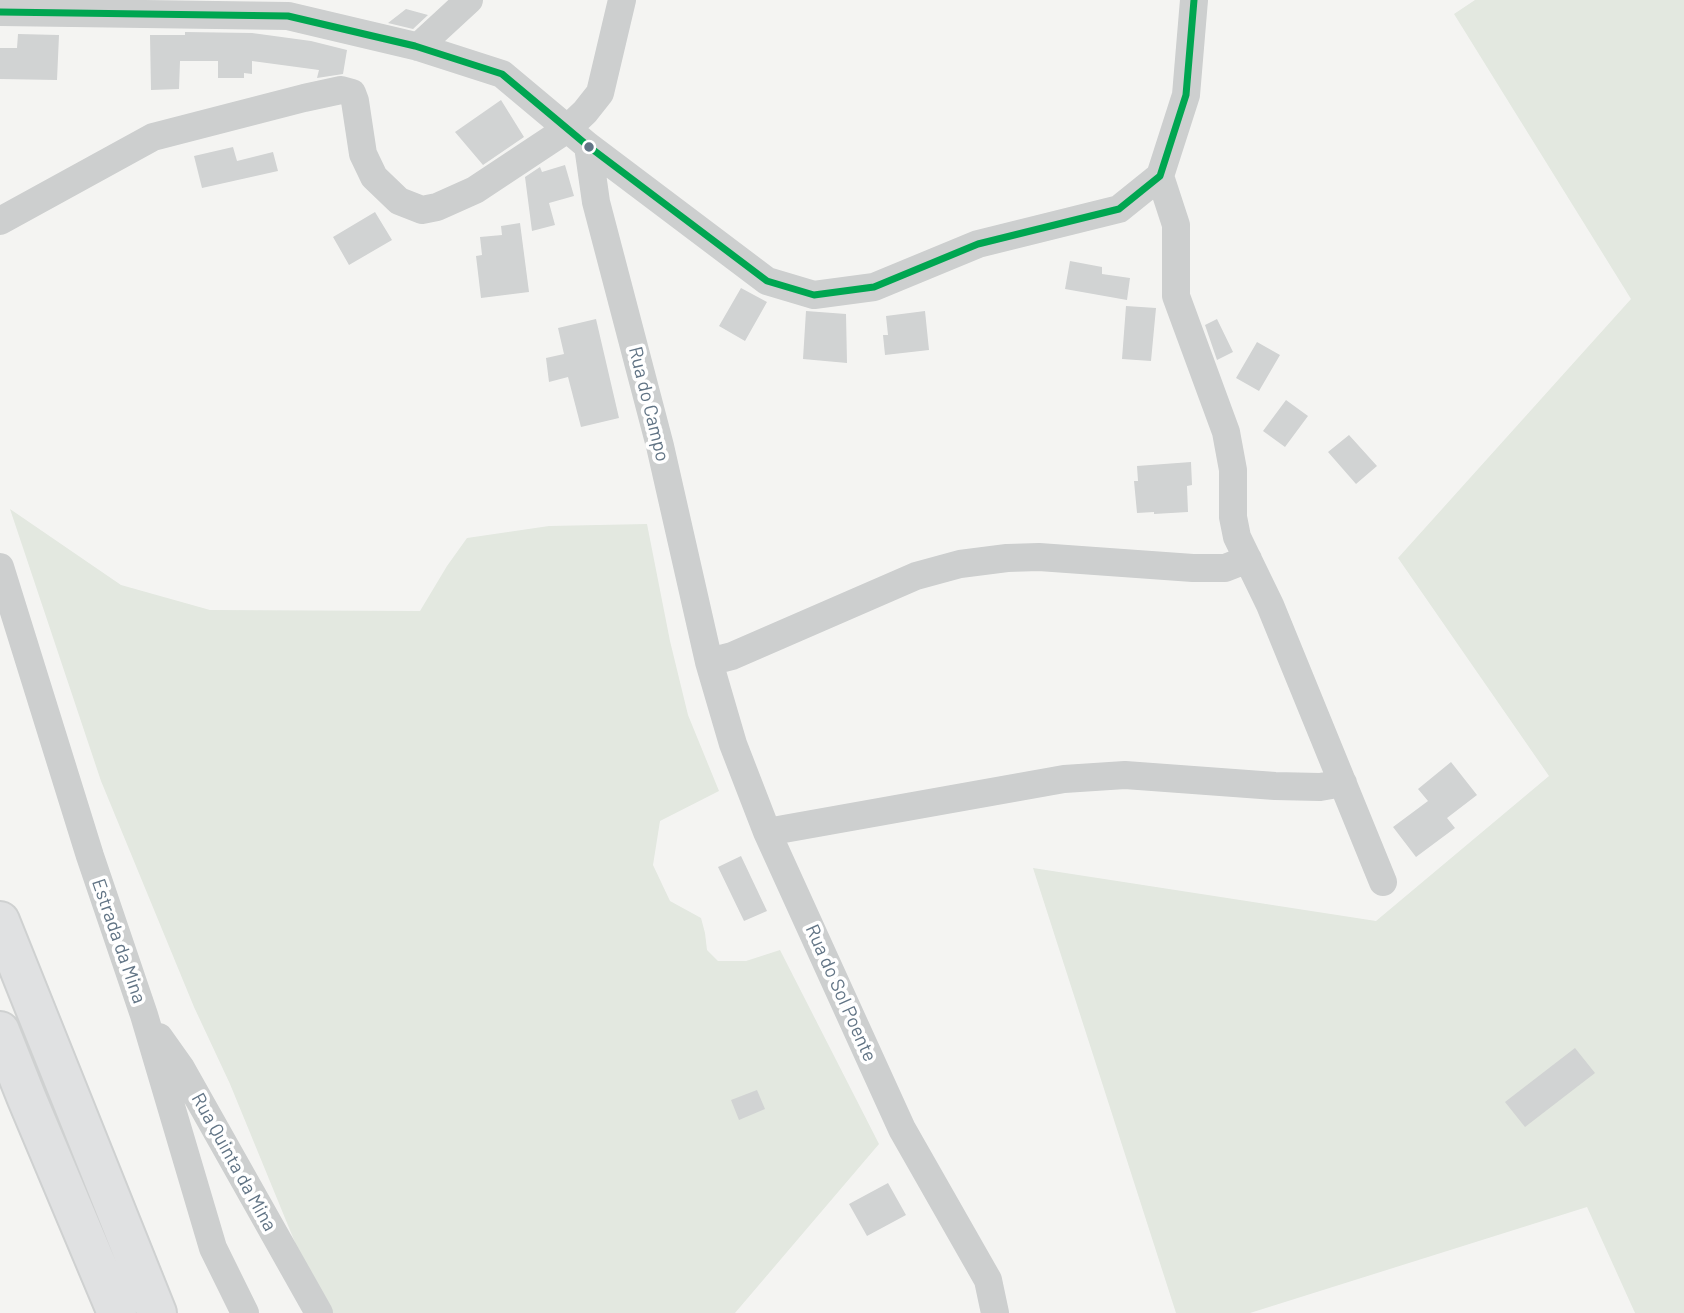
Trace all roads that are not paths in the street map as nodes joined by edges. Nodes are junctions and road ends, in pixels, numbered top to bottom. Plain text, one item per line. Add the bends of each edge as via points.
1 (469, 0) edge
2 (622, 0) edge
3 (1194, 0) edge
4 (0, 12) edge
5 (418, 47) junction
6 (578, 138) junction
7 (1160, 176) junction
8 (0, 221) edge
9 (1248, 559) junction
10 (0, 566) edge
11 (709, 662) junction
12 (1343, 783) junction
13 (767, 832) junction
14 (1383, 882) dead end
15 (0, 921) edge
16 (144, 1015) junction
17 (0, 1031) edge
18 (117, 1313) edge
19 (157, 1313) edge
20 (245, 1313) edge
21 (319, 1313) edge
22 (995, 1313) edge

1 - 5 street
2 - 6 street via 600,93 585,112
3 - 7 street via 1186,95
4 - 5 street via 288,16
5 - 6 street via 502,74
6 - 7 street via 767,281 814,295 874,287 978,244 1119,209
6 - 8 street via 475,190 422,209 399,201 374,177 363,154 352,93 341,90 153,137
6 - 11 street, Rua do Campo via 660,446
7 - 9 street via 1176,225 1176,296 1226,432 1233,470 1233,517
9 - 11 street via 1226,568 1039,557 960,564 916,576
9 - 12 street
10 - 16 street, Estrada da Mina
11 - 13 street, Rua do Sol Poente via 733,744
12 - 13 street via 1275,786 1125,775 1064,779
12 - 14 street
13 - 22 street, Rua do Sol Poente via 902,1129 988,1280
15 - 19 highway
16 - 20 street, Estrada da Mina via 213,1248
16 - 21 street, Rua Quinta da Mina via 181,1068
17 - 18 highway

